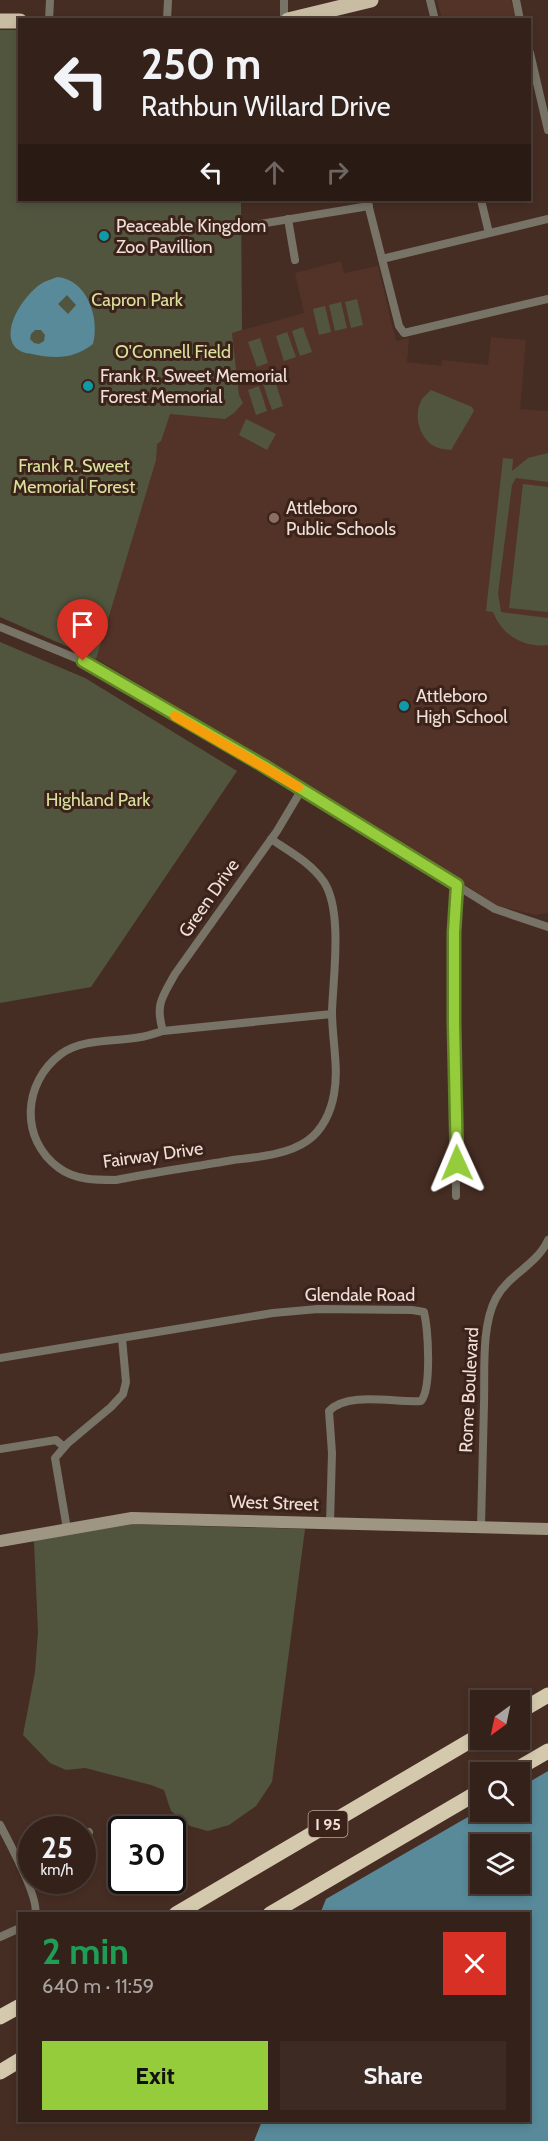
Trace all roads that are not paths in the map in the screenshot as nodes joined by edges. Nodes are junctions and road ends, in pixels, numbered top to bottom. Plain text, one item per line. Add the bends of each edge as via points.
1 (50, 0) edge
2 (168, 0) edge
3 (284, 0) edge
4 (370, 0) edge
5 (430, 0) edge
6 (516, 0) edge
7 (322, 16) edge
8 (49, 18) edge
9 (167, 18) edge
10 (286, 18) edge
11 (304, 18) edge
12 (434, 18) edge
13 (520, 18) edge
14 (0, 21) edge
15 (18, 21) edge
16 (531, 57) edge
17 (538, 84) junction
18 (548, 90) edge
19 (548, 130) edge
20 (481, 201) edge
21 (368, 202) edge
22 (288, 219) junction
23 (548, 219) edge
24 (242, 227) dead end
25 (489, 233) junction
26 (382, 259) junction
27 (295, 260) dead end
28 (548, 299) edge
29 (0, 627) edge
30 (302, 789) junction
31 (271, 839) junction
32 (457, 885) junction
33 (548, 927) edge
34 (332, 1014) junction
35 (163, 1031) junction
36 (456, 1196) dead end
37 (548, 1240) edge
38 (122, 1338) junction
39 (0, 1358) edge
40 (64, 1447) junction
41 (0, 1449) edge
42 (330, 1523) junction
43 (481, 1527) junction
44 (67, 1529) junction
45 (548, 1529) edge
46 (0, 1541) edge
47 (548, 1695) edge
48 (530, 1706) edge
49 (470, 1741) edge
50 (548, 1751) edge
51 (529, 1762) edge
52 (470, 1797) edge
53 (0, 1825) edge
54 (18, 1860) edge
55 (31, 1894) edge
56 (36, 1912) edge
57 (179, 1912) edge
58 (273, 1912) edge
59 (18, 1930) edge
60 (0, 1937) edge
61 (18, 2007) edge
62 (0, 2017) edge
63 (18, 2061) edge
64 (0, 2072) edge

1 - 8 street
2 - 9 street
3 - 10 street
4 - 7 highway
5 - 12 street
6 - 13 street
7 - 11 highway
14 - 15 highway
16 - 17 street
17 - 18 street
17 - 19 street
20 - 25 street
21 - 22 street
21 - 26 street
22 - 24 street
22 - 27 street
23 - 25 street
25 - 26 street
26 - 28 street via 404,333
29 - 30 street via 83,661
30 - 31 street, Green Drive
30 - 32 street
31 - 34 street, Fairway Drive via 306,863 324,882 332,902
31 - 35 street, Green Drive via 162,997 158,1015
32 - 33 street via 495,909
32 - 36 street
34 - 35 street, Fairway Drive
34 - 35 street, Fairway Drive via 334,1093 329,1112 309,1140 293,1149 265,1155 116,1180 92,1180 60,1168 36,1140 30,1121 36,1083 46,1068 62,1053 80,1046
37 - 43 street, Rome Boulevard via 535,1258 505,1285 490,1315 485,1355
38 - 39 street, Glendale Road
38 - 40 street via 126,1382 123,1394
38 - 42 street, Glendale Road via 273,1312 424,1312 428,1329 426,1396 421,1401 347,1400 329,1411
40 - 41 street via 56,1440
40 - 44 street via 55,1458
42 - 43 main road, West Street
42 - 44 main road, West Street via 132,1518
43 - 45 main road, West Street
44 - 46 main road, West Street
47 - 48 highway
49 - 57 highway, I 95
50 - 51 highway
52 - 58 highway
53 - 54 street
55 - 56 street
59 - 60 street
61 - 62 highway
63 - 64 highway

